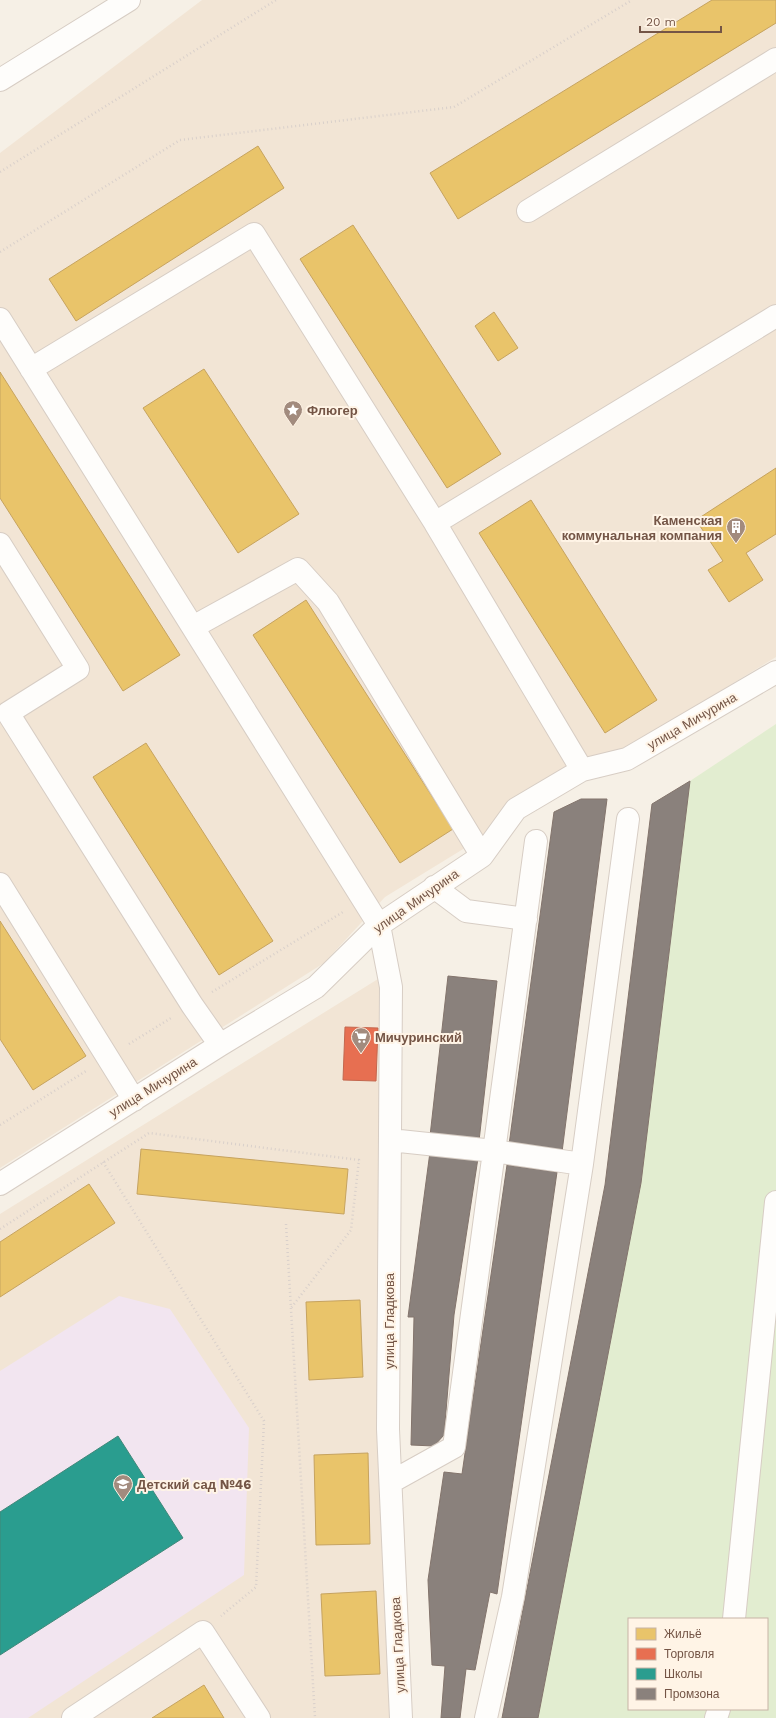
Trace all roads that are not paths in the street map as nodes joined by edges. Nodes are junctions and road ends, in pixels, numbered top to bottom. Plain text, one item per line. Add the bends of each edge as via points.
1 (129, 0) edge
2 (776, 59) edge
3 (0, 80) edge
4 (528, 211) dead end
5 (776, 316) edge
6 (0, 319) edge
7 (31, 369) junction
8 (435, 523) junction
9 (0, 544) edge
10 (193, 627) junction
11 (776, 672) edge
12 (4, 716) edge
13 (582, 770) junction
14 (628, 820) dead end
15 (536, 841) dead end
16 (482, 856) junction
17 (0, 884) edge
18 (434, 887) junction
19 (526, 920) junction
20 (379, 925) junction
21 (220, 1045) junction
22 (134, 1100) junction
23 (390, 1140) junction
24 (494, 1151) junction
25 (582, 1164) junction
26 (0, 1184) edge
27 (776, 1202) edge
28 (390, 1482) junction
29 (734, 1618) edge
30 (73, 1718) edge
31 (259, 1718) edge
32 (401, 1718) edge
33 (486, 1718) edge

1 - 3 street
2 - 4 street
5 - 8 street
6 - 7 street
7 - 8 street via 254,234
7 - 10 street
8 - 13 street
9 - 12 street via 78,669
10 - 16 street via 298,569 328,602
10 - 20 street
11 - 13 street, улица Мичурина via 627,759
12 - 21 street
13 - 16 street, улица Мичурина via 516,809
14 - 25 street
15 - 19 street
16 - 18 street, улица Мичурина
17 - 22 street
18 - 19 street via 466,911
18 - 20 street, улица Мичурина
19 - 24 street
20 - 21 street, улица Мичурина via 316,987
20 - 23 street, улица Гладкова via 391,987
21 - 22 street, улица Мичурина
22 - 26 street, улица Мичурина
23 - 24 street
23 - 28 street, улица Гладкова
24 - 25 street
24 - 28 street via 454,1447
25 - 33 street via 513,1597
27 - 29 street
28 - 32 street, улица Гладкова
30 - 31 street via 203,1632

